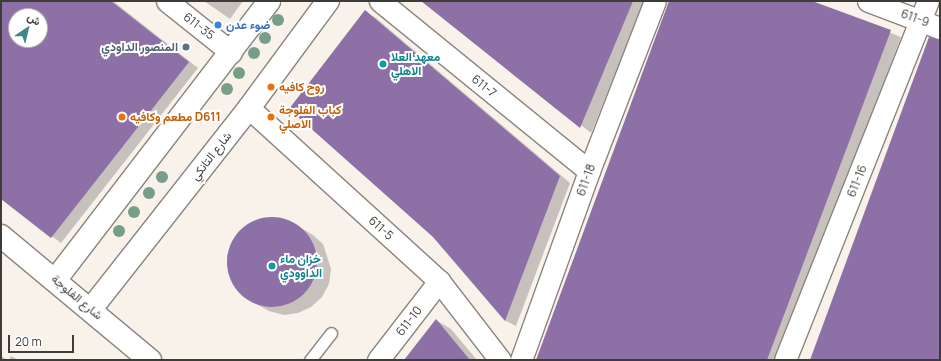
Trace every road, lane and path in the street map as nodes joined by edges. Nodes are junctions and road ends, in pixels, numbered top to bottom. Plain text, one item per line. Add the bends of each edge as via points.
1 (167, 1) edge
2 (269, 1) edge
3 (328, 1) edge
4 (380, 1) edge
5 (655, 1) edge
6 (868, 1) edge
7 (928, 1) edge
8 (921, 20) junction
9 (940, 28) edge
10 (231, 52) junction
11 (248, 108) junction
12 (589, 172) junction
13 (1, 236) edge
14 (56, 279) junction
15 (439, 281) junction
16 (91, 309) junction
17 (331, 333) dead end
18 (150, 360) edge
19 (310, 360) edge
20 (378, 360) edge
21 (500, 360) edge
22 (521, 360) edge
23 (785, 360) edge

1 - 10 street, 611-35
2 - 10 street
3 - 11 street, شارع التانكي
4 - 12 street, 611-7
5 - 12 street, 611-18
6 - 8 street, 611-9
7 - 8 street, 611-16
8 - 9 street, 611-9
8 - 23 street, 611-16
10 - 14 street
11 - 15 street, 611-5
11 - 16 street, شارع التانكي
12 - 22 street, 611-18
13 - 14 street, شارع الفلوجة
14 - 16 street, شارع الفلوجة
15 - 20 street, 611-10
15 - 21 street, 611-5
16 - 18 street, شارع الفلوجة
17 - 19 lane

